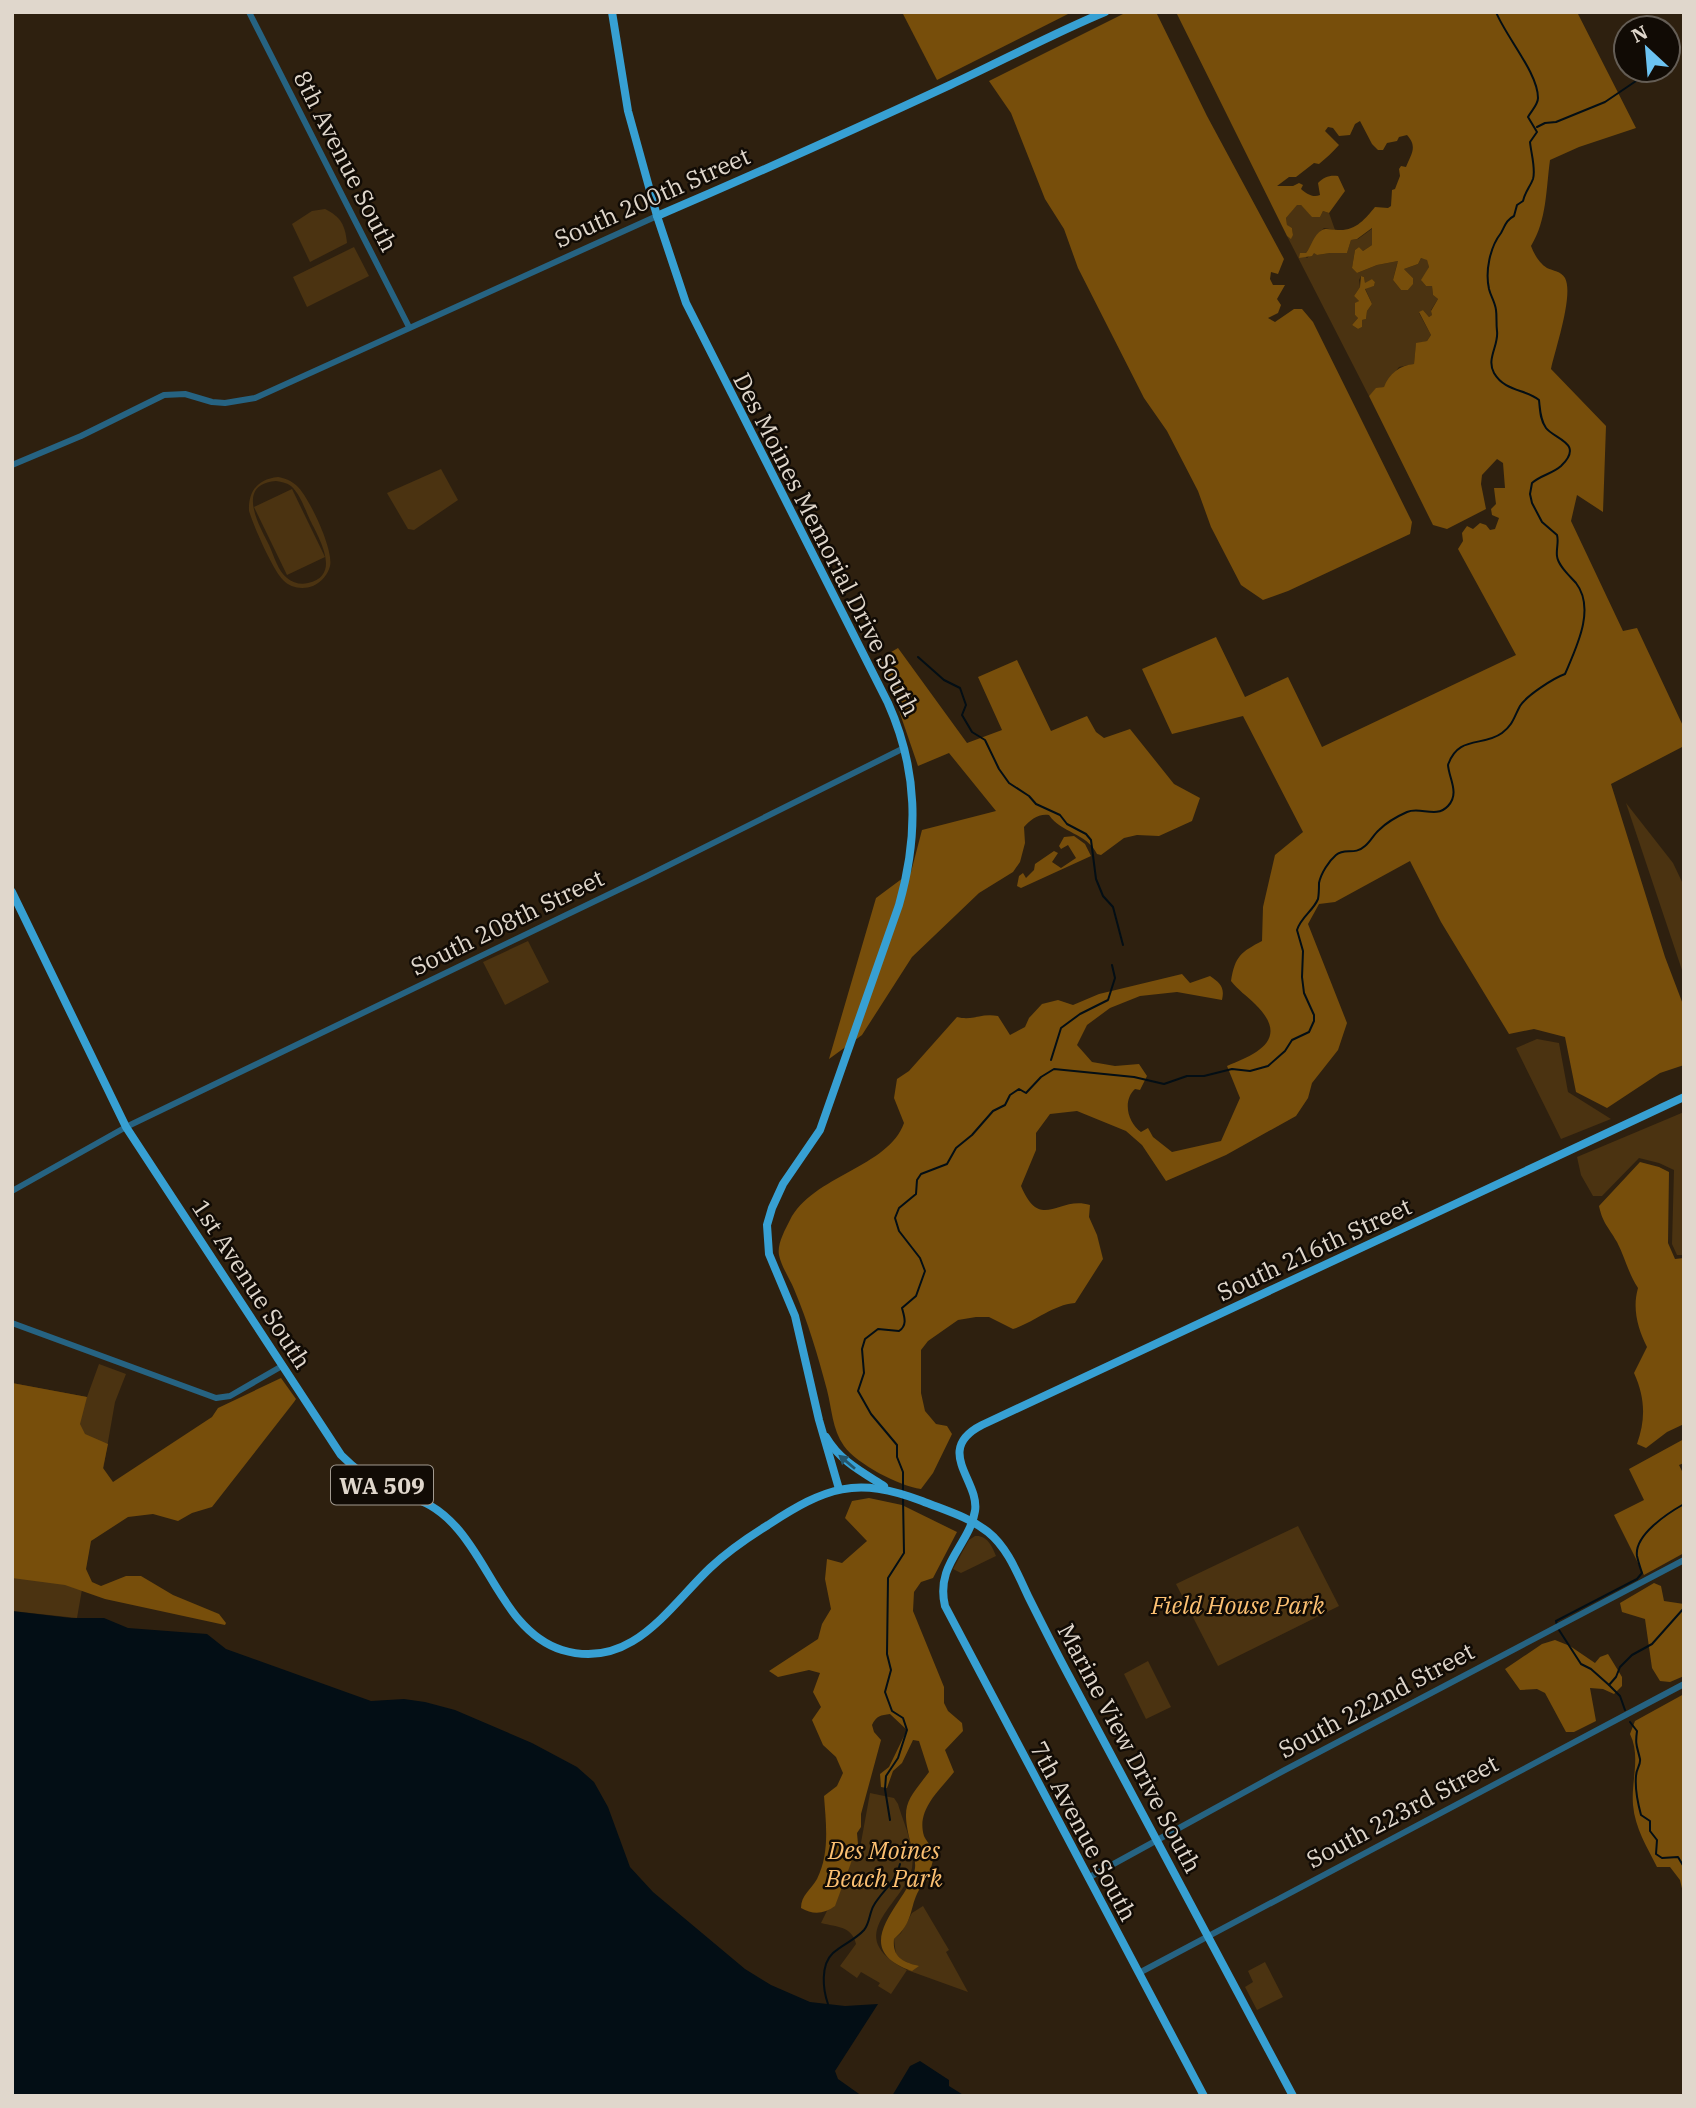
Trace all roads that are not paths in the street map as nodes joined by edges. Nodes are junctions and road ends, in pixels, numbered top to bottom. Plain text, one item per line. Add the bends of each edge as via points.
1 (248, 12) edge
2 (611, 12) edge
3 (1105, 12) edge
4 (657, 216) junction
5 (410, 327) junction
6 (12, 465) edge
7 (904, 748) junction
8 (12, 892) edge
9 (1684, 1097) edge
10 (126, 1128) junction
11 (12, 1191) edge
12 (12, 1323) edge
13 (282, 1366) junction
14 (819, 1420) junction
15 (839, 1489) junction
16 (890, 1490) junction
17 (971, 1521) junction
18 (1684, 1560) edge
19 (1684, 1684) edge
20 (1157, 1840) junction
21 (1088, 1878) junction
22 (1208, 1936) junction
23 (1139, 1973) junction
24 (1204, 2096) edge
25 (1293, 2096) edge

1 - 5 street, 8th Avenue South
2 - 4 main road, Des Moines Memorial Drive South via 628,111
3 - 4 main road, South 200th Street
4 - 5 street, South 200th Street
4 - 7 main road, Des Moines Memorial Drive South via 691,316 888,703
5 - 6 street, South 200th Street via 255,398 212,402 164,394
7 - 10 street, South 208th Street
7 - 14 main road, Des Moines Memorial Drive South via 914,831 903,894 820,1130 783,1184 767,1225 769,1254 795,1316
8 - 10 main road, 1st Avenue South / WA 509
9 - 17 main road, South 216th Street via 975,1428 965,1441 959,1462 974,1495
10 - 11 street, South 208th Street
10 - 13 main road, 1st Avenue South / WA 509
12 - 13 street via 216,1398 230,1396
13 - 15 main road, 1st Avenue South / WA 509 via 341,1455 369,1478 416,1497 444,1515 464,1535 517,1616 533,1633 560,1649 606,1652 630,1644 727,1552 809,1500
14 - 15 main road, Des Moines Memorial Drive South
16 -> 14 main road via 838,1454
15 - 16 main road, Marine View Drive South / WA 509
16 - 17 main road, Marine View Drive South / WA 509
17 - 20 main road, Marine View Drive South / WA 509 via 993,1536 1009,1558
17 - 21 main road, 7th Avenue South via 947,1567 943,1599
18 - 20 street, South 222nd Street
19 - 22 street, South 223rd Street
20 - 21 street, South 222nd Street
20 - 22 main road, Marine View Drive South / WA 509
21 - 23 main road, 7th Avenue South
22 - 23 street, South 223rd Street
22 - 25 main road, Marine View Drive South / WA 509
23 - 24 main road, 7th Avenue South

